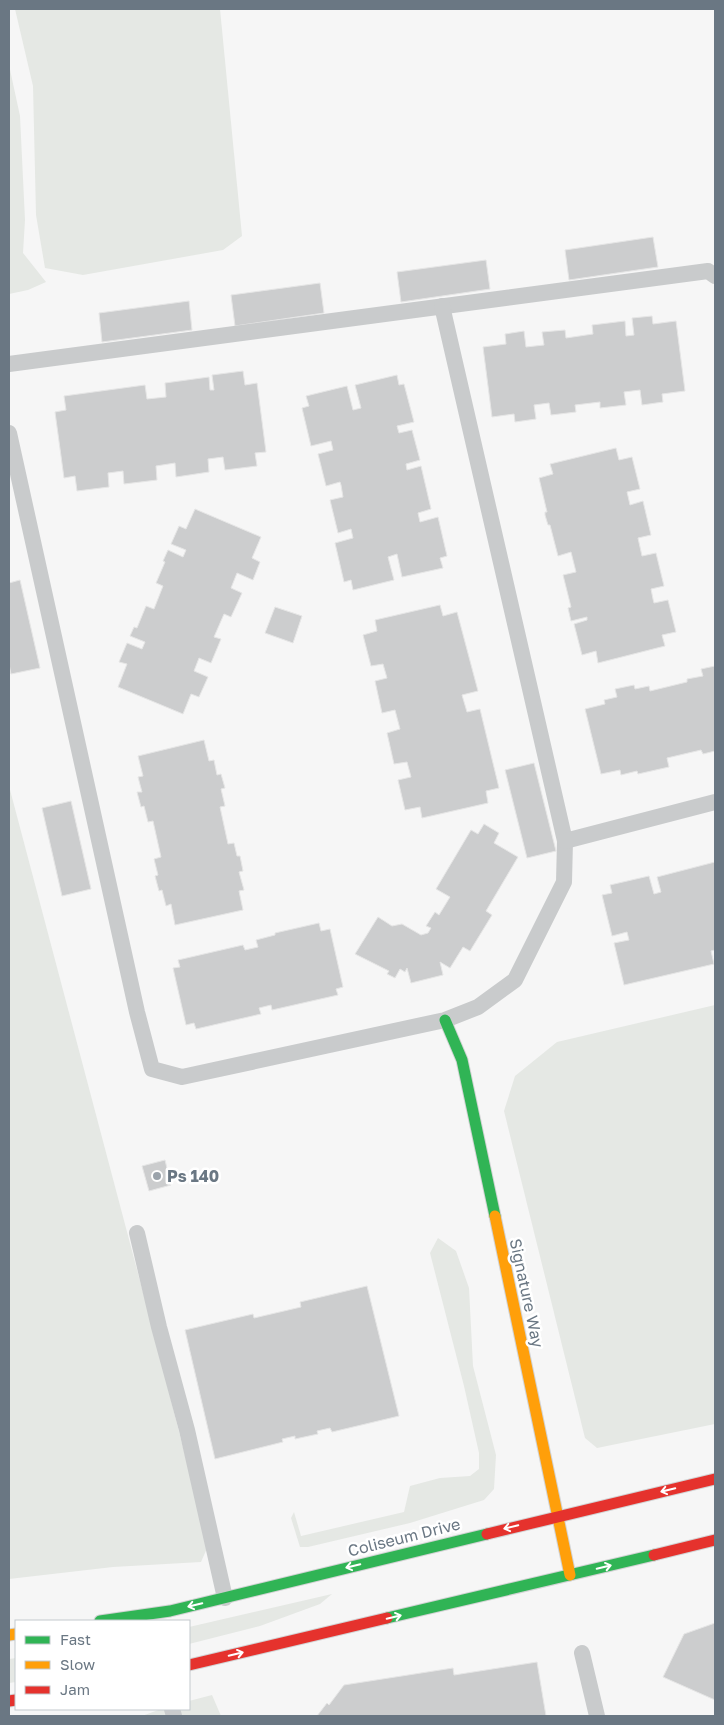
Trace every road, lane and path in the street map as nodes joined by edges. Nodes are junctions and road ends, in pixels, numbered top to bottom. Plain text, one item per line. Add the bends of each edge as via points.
1 (715, 276) edge
2 (442, 306) junction
3 (9, 364) edge
4 (9, 432) edge
5 (715, 802) edge
6 (565, 841) junction
7 (445, 1020) junction
8 (138, 1233) dead end
9 (715, 1478) edge
10 (558, 1516) junction
11 (715, 1540) edge
12 (570, 1575) junction
13 (225, 1598) junction
14 (107, 1620) edge
15 (582, 1653) dead end
16 (190, 1665) edge
17 (597, 1716) edge

1 - 2 lane via 708,271
2 - 3 lane
2 - 6 lane
4 - 7 lane via 152,1069 182,1078
5 - 6 lane
6 - 7 lane via 564,882 514,980 478,1007
7 - 10 street, Signature Way via 462,1060
8 - 13 lane
9 -> 10 street, Coliseum Drive
10 - 12 street, Signature Way
10 -> 13 street, Coliseum Drive
12 -> 11 street
16 -> 12 street
13 -> 14 street, Coliseum Drive via 170,1611
15 - 17 lane

